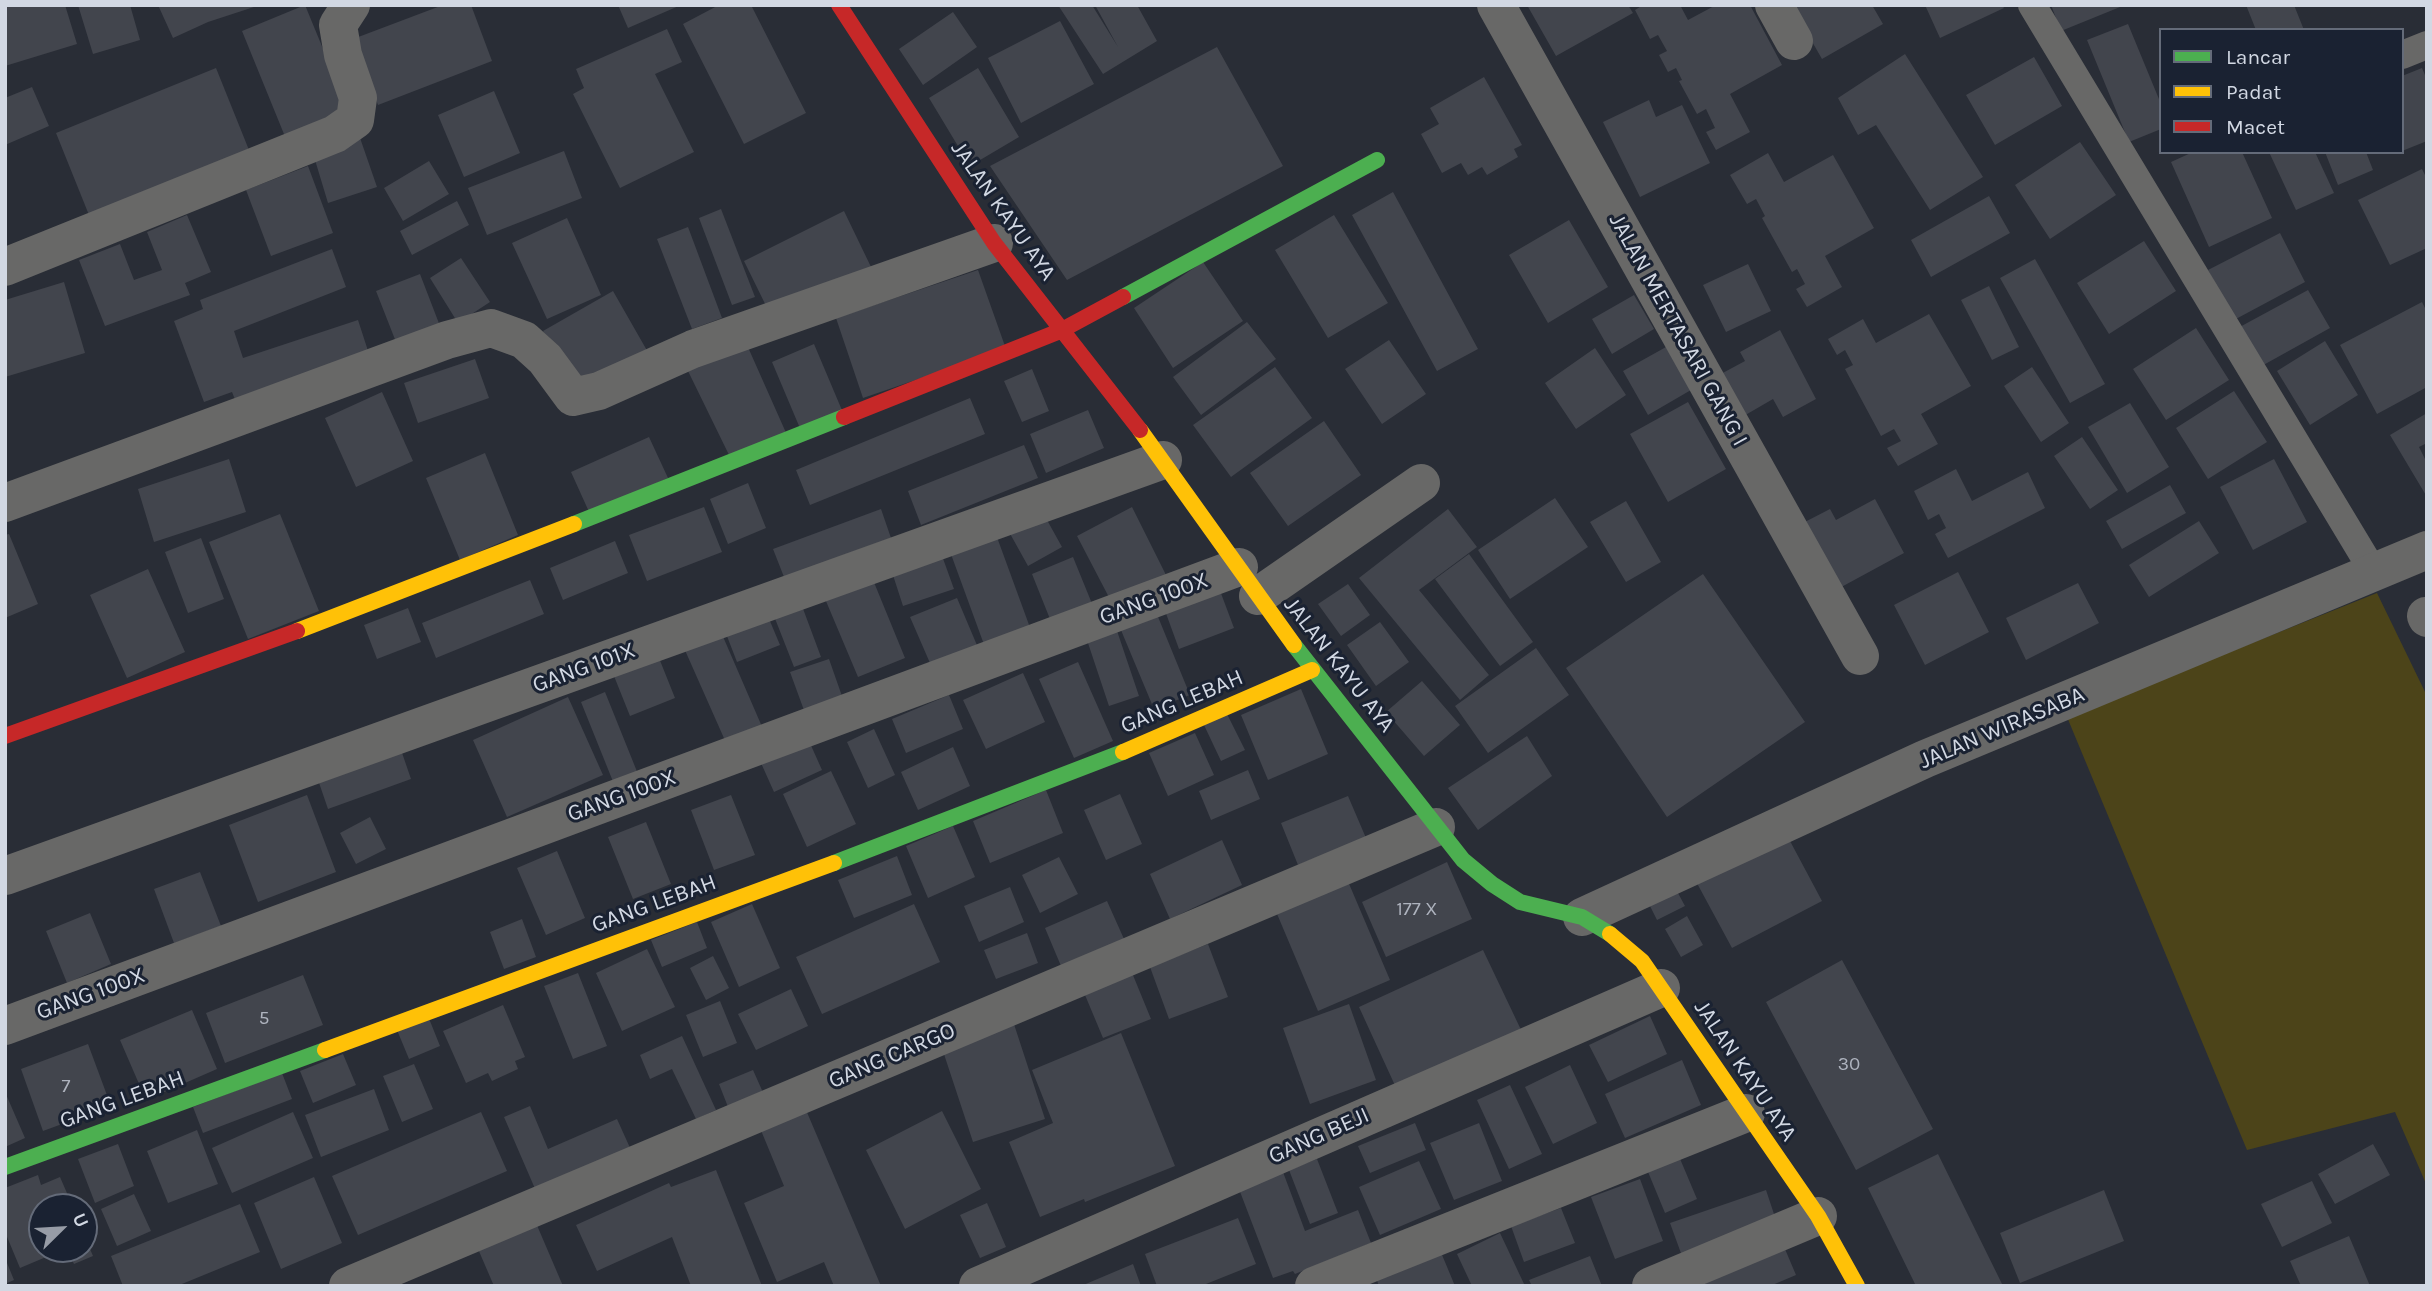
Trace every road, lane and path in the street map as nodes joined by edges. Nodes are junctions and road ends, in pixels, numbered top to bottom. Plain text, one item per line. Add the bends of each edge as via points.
1 (351, 5) edge
2 (839, 5) edge
3 (1496, 5) edge
4 (1774, 5) edge
5 (2032, 5) edge
6 (1794, 41) dead end
7 (2427, 45) edge
8 (2404, 54) edge
9 (1377, 160) dead end
10 (994, 243) junction
11 (5, 267) edge
12 (1060, 331) junction
13 (1163, 460) junction
14 (1421, 483) dead end
15 (5, 503) edge
16 (2427, 550) edge
17 (2373, 570) junction
18 (1249, 581) junction
19 (1860, 656) dead end
20 (1312, 670) junction
21 (5, 736) edge
22 (1436, 827) junction
23 (5, 876) edge
24 (1582, 917) junction
25 (1661, 988) junction
26 (5, 1026) edge
27 (1746, 1113) junction
28 (5, 1167) edge
29 (1818, 1216) junction
30 (348, 1286) edge
31 (978, 1286) edge
32 (1314, 1286) edge
33 (1651, 1286) edge
34 (1857, 1286) edge

1 - 11 street via 338,25 358,98 355,120 335,134
2 - 10 street, JALAN KAYU AYA
3 - 19 street, JALAN MERTASARI GANG I
4 - 6 street
5 - 17 lane
7 - 8 lane
9 - 12 street
10 - 12 street, JALAN KAYU AYA
10 - 15 street via 694,349 599,391 573,397 545,359 524,340 491,328 434,344
12 - 13 street, JALAN KAYU AYA
12 - 21 street via 346,614
13 - 18 street, JALAN KAYU AYA
13 - 23 street, GANG 101X
14 - 18 street, GANG 100X
16 - 17 street, JALAN WIRASABA
17 - 24 street, JALAN WIRASABA via 1925,759
18 - 20 street, JALAN KAYU AYA
18 - 26 street, GANG 100X
20 - 22 street, JALAN KAYU AYA
20 - 28 street, GANG LEBAH via 1067,775
22 - 24 street, JALAN KAYU AYA via 1463,860 1520,902
22 - 30 street, GANG CARGO
24 - 25 street, JALAN KAYU AYA via 1618,938
25 - 27 street, JALAN KAYU AYA
25 - 31 street, GANG BEJI
27 - 29 street, JALAN KAYU AYA
27 - 32 street
29 - 33 street
29 - 34 street, JALAN KAYU AYA

